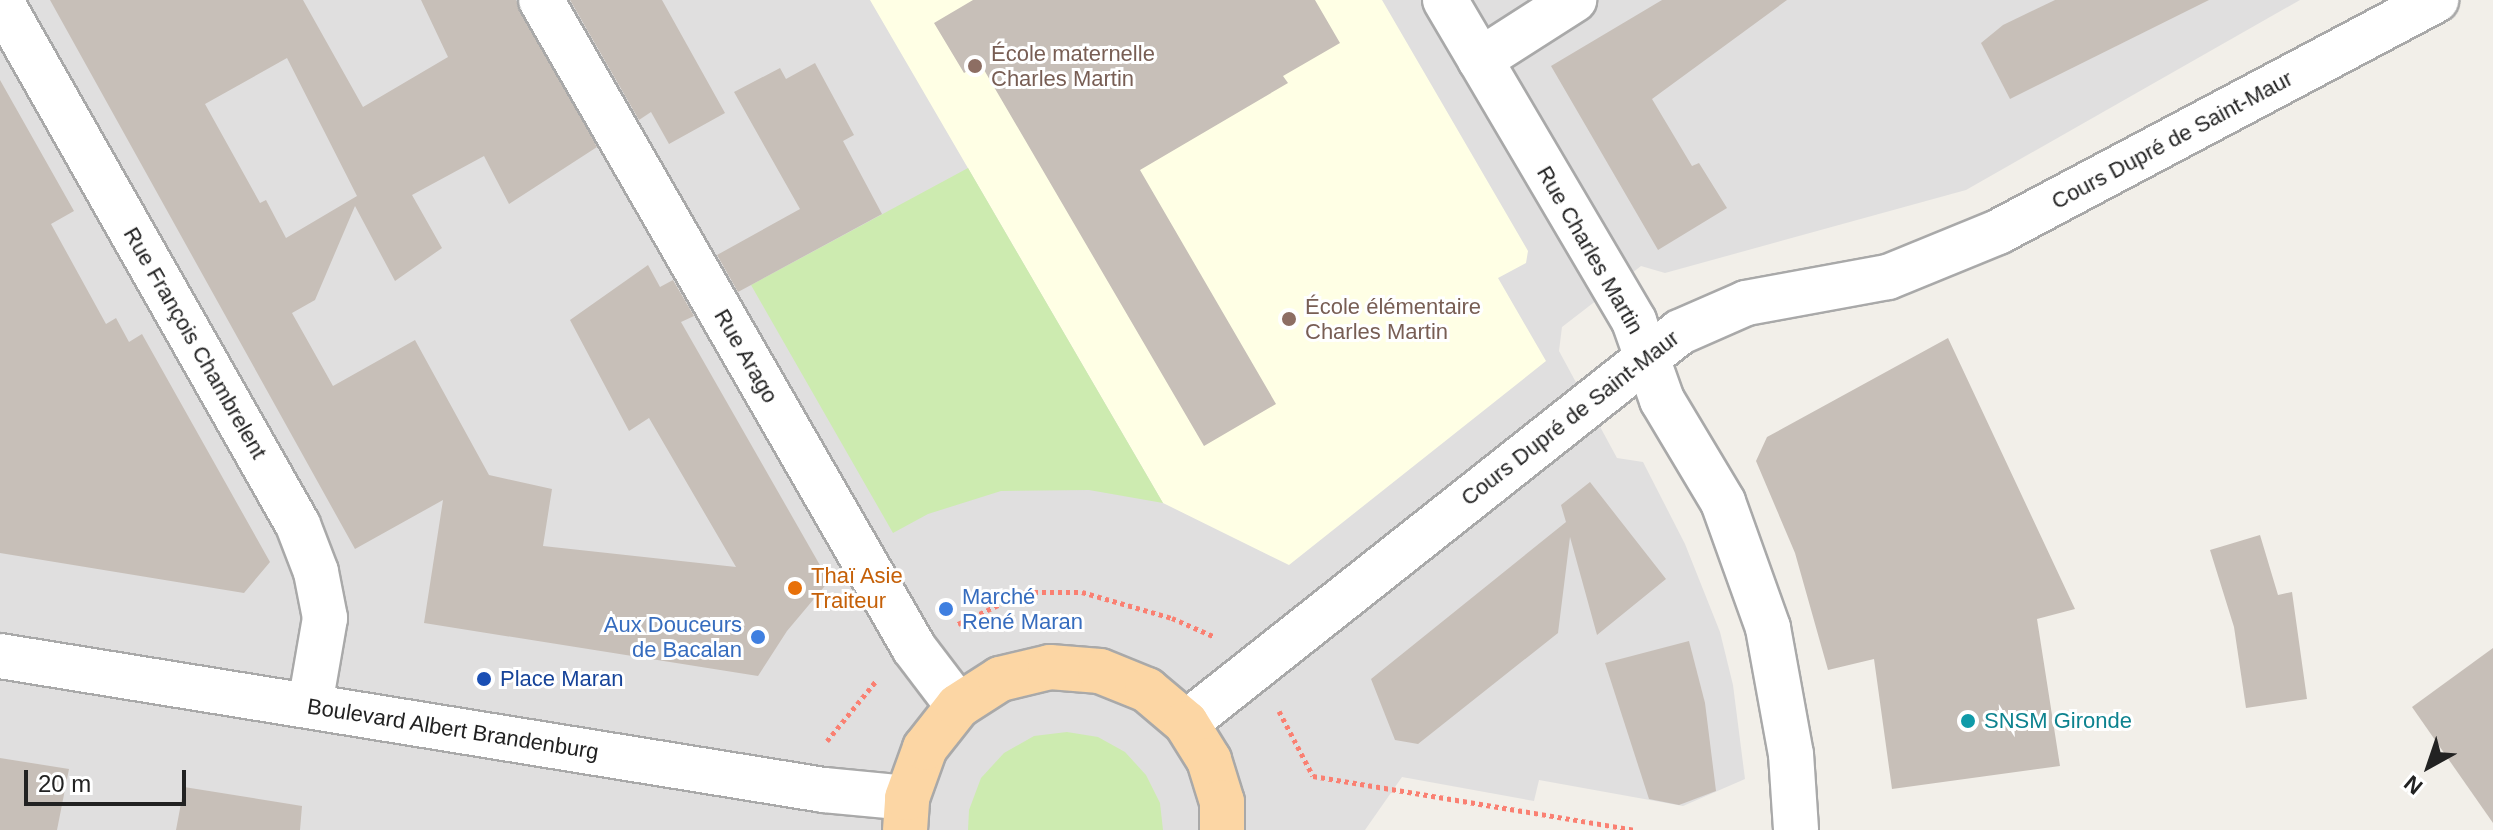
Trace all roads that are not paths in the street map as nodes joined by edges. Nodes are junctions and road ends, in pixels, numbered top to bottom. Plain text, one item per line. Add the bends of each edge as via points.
1 (0, 0) edge
2 (541, 0) edge
3 (1445, 0) edge
4 (1574, 0) edge
5 (2436, 0) edge
6 (1480, 60) junction
7 (1648, 356) junction
8 (0, 656) edge
9 (310, 705) junction
10 (958, 706) junction
11 (1186, 723) junction
12 (906, 814) edge
13 (1222, 830) edge
14 (1796, 830) edge

1 - 9 street, Rue François Chambrelent via 298,525 316,572 325,618
2 - 10 street, Rue Arago via 927,669
3 - 6 street, Rue Charles Martin
4 - 6 street
5 - 7 street, Cours Dupré de Saint-Maur via 1998,232 1888,277 1746,303 1680,332
6 - 7 street, Rue Charles Martin via 1634,321
7 - 11 street, Cours Dupré de Saint-Maur
7 - 14 street, Rue Charles Martin via 1662,400 1723,502 1768,628 1791,754
8 - 9 street, Boulevard Albert Brandenburg
9 - 12 street, Boulevard Albert Brandenburg via 824,790
10 - 11 main road via 1000,679 1050,667 1100,671 1124,680 1147,690
10 - 12 main road via 925,748
11 - 13 main road via 1209,760 1222,802

